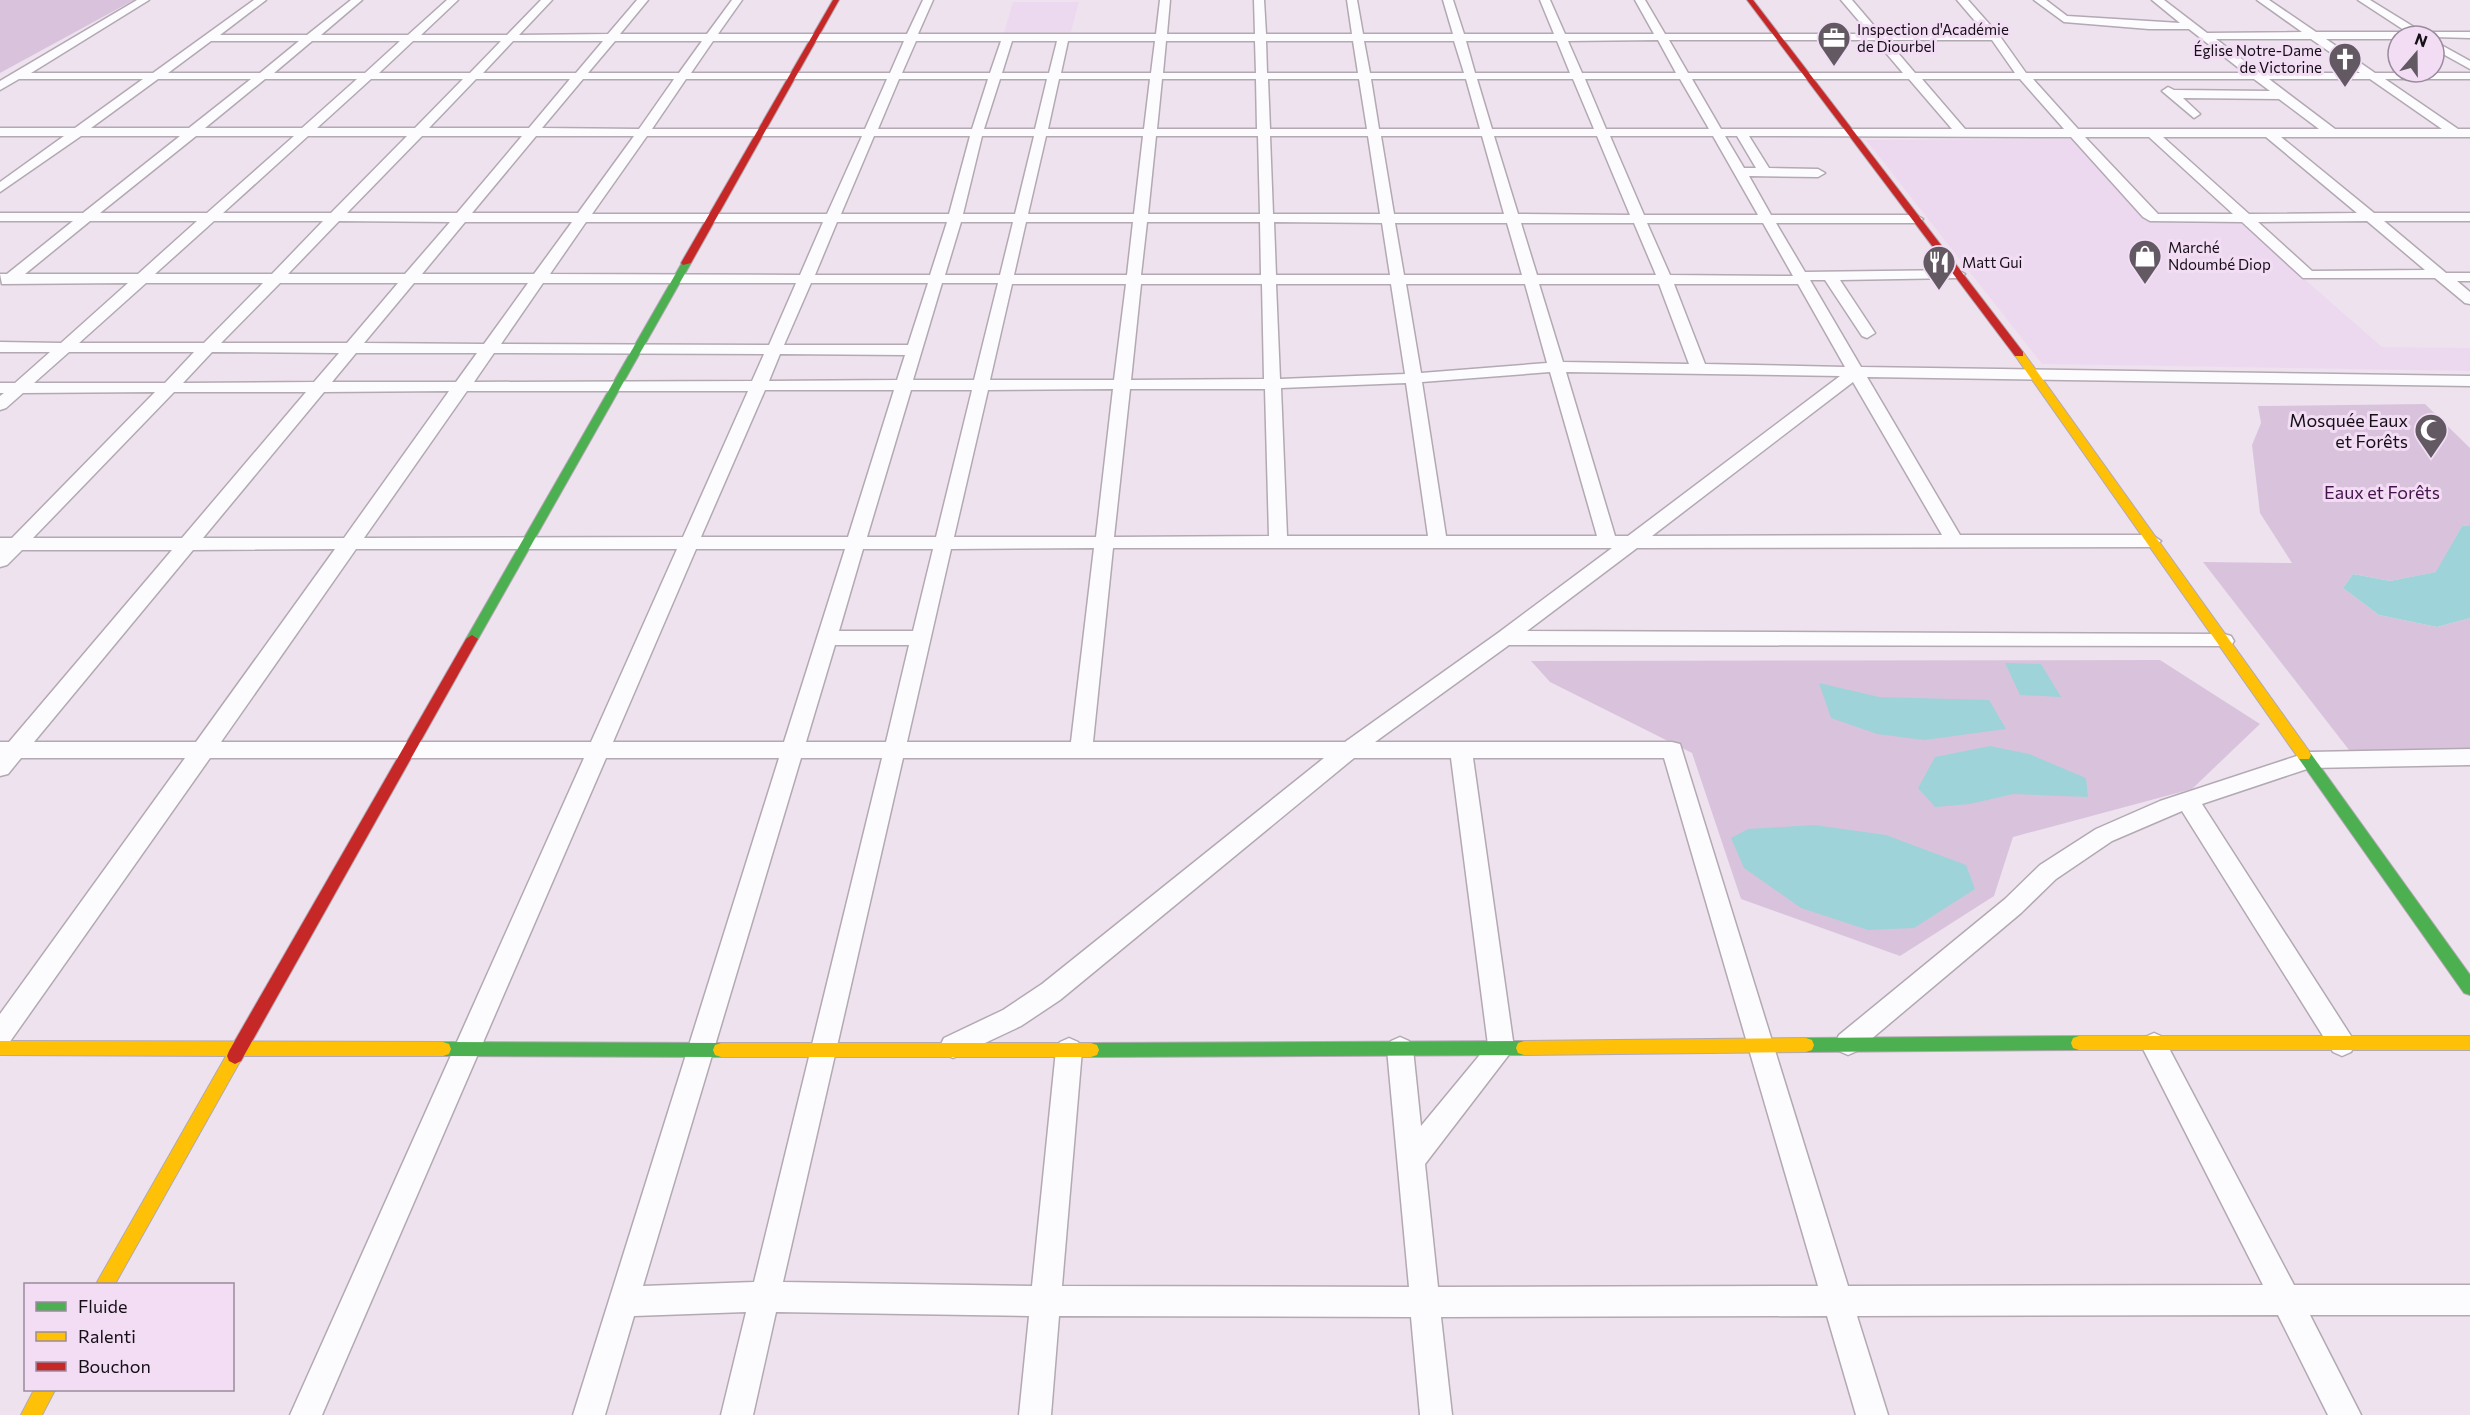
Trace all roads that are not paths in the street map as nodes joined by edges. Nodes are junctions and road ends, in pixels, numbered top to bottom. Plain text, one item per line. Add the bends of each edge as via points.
1 (144, 0) edge
2 (261, 0) edge
3 (357, 0) edge
4 (453, 0) edge
5 (547, 0) edge
6 (643, 0) edge
7 (737, 0) edge
8 (836, 0) edge
9 (928, 0) edge
10 (1165, 0) edge
11 (1259, 0) edge
12 (1352, 0) edge
13 (1448, 0) edge
14 (1545, 0) edge
15 (1641, 0) edge
16 (1750, 0) edge
17 (1846, 0) edge
18 (1962, 0) edge
19 (2039, 0) edge
20 (2157, 0) edge
21 (2262, 0) edge
22 (2363, 0) edge
23 (2402, 24) edge
24 (2191, 26) junction
25 (2314, 35) junction
26 (2446, 35) edge
27 (2470, 35) edge
28 (2204, 36) junction
29 (2386, 36) edge
30 (1778, 37) junction
31 (1879, 37) junction
32 (1995, 37) junction
33 (207, 38) junction
34 (310, 38) junction
35 (411, 38) junction
36 (510, 38) junction
37 (611, 38) junction
38 (710, 38) junction
39 (815, 38) junction
40 (911, 38) junction
41 (1007, 38) junction
42 (1063, 38) junction
43 (1161, 38) junction
44 (1260, 38) junction
45 (1358, 38) junction
46 (1459, 38) junction
47 (1561, 38) junction
48 (1662, 38) junction
49 (2446, 51) edge
50 (2470, 66) edge
51 (16, 76) junction
52 (153, 76) junction
53 (263, 76) junction
54 (368, 76) junction
55 (472, 76) junction
56 (579, 76) junction
57 (682, 76) junction
58 (793, 76) junction
59 (894, 76) junction
60 (995, 76) junction
61 (1054, 76) junction
62 (1156, 76) junction
63 (1261, 76) junction
64 (1364, 76) junction
65 (1470, 76) junction
66 (1576, 76) junction
67 (1684, 76) junction
68 (1807, 76) junction
69 (1912, 76) junction
70 (2023, 76) junction
71 (2151, 76) junction
72 (2258, 76) junction
73 (2374, 76) junction
74 (2470, 76) edge
75 (0, 86) edge
76 (2171, 94) junction
77 (2283, 95) junction
78 (2194, 114) dead end
79 (0, 132) edge
80 (78, 132) junction
81 (193, 132) junction
82 (305, 132) junction
83 (418, 132) junction
84 (532, 132) junction
85 (643, 132) junction
86 (761, 132) junction
87 (870, 132) junction
88 (977, 132) junction
89 (1041, 132) junction
90 (1150, 132) junction
91 (1263, 133) junction
92 (1373, 133) junction
93 (1487, 133) junction
94 (1600, 133) junction
95 (1717, 133) junction
96 (1741, 133) junction
97 (1851, 133) junction
98 (1962, 133) junction
99 (2072, 133) junction
100 (2152, 133) junction
101 (2269, 133) junction
102 (2332, 133) junction
103 (2463, 133) edge
104 (2470, 142) edge
105 (1740, 172) junction
106 (1765, 172) junction
107 (1818, 173) dead end
108 (0, 188) edge
109 (0, 217) edge
110 (87, 217) junction
111 (210, 217) junction
112 (335, 217) junction
113 (2470, 217) edge
114 (461, 218) junction
115 (582, 218) junction
116 (712, 218) junction
117 (832, 218) junction
118 (955, 218) junction
119 (1021, 218) junction
120 (1141, 218) junction
121 (2245, 218) junction
122 (2370, 218) junction
123 (1266, 219) junction
124 (1387, 219) junction
125 (1513, 219) junction
126 (1639, 219) junction
127 (1768, 219) junction
128 (1916, 219) junction
129 (1958, 274) junction
130 (1829, 275) junction
131 (2441, 276) junction
132 (2470, 277) edge
133 (142, 278) junction
134 (276, 278) junction
135 (410, 278) junction
136 (539, 278) junction
137 (1801, 278) junction
138 (678, 279) junction
139 (805, 279) junction
140 (937, 279) junction
141 (1007, 279) junction
142 (1134, 279) junction
143 (1269, 279) junction
144 (1397, 279) junction
145 (1530, 279) junction
146 (1665, 280) junction
147 (4, 281) edge
148 (2470, 300) edge
149 (1867, 333) dead end
150 (0, 347) edge
151 (65, 347) junction
152 (208, 348) junction
153 (351, 348) junction
154 (489, 349) junction
155 (638, 349) junction
156 (774, 349) junction
157 (915, 350) junction
158 (1557, 367) junction
159 (1699, 369) junction
160 (1856, 372) junction
161 (2034, 374) junction
162 (1415, 378) junction
163 (2470, 381) edge
164 (1272, 384) junction
165 (982, 385) junction
166 (1122, 385) junction
167 (616, 386) junction
168 (758, 386) junction
169 (904, 386) junction
170 (318, 387) junction
171 (461, 387) junction
172 (0, 388) edge
173 (19, 388) junction
174 (169, 388) junction
175 (0, 405) edge
176 (1954, 541) junction
177 (2152, 541) junction
178 (1278, 542) junction
179 (1438, 542) junction
180 (1608, 542) junction
181 (1632, 542) junction
182 (527, 543) junction
183 (689, 543) junction
184 (856, 543) junction
185 (944, 543) junction
186 (1105, 543) junction
187 (8, 544) edge
188 (188, 544) junction
189 (350, 544) junction
190 (0, 561) edge
191 (827, 638) junction
192 (922, 638) junction
193 (1505, 638) junction
194 (2224, 641) junction
195 (8, 750) edge
196 (202, 750) junction
197 (409, 750) junction
198 (598, 750) junction
199 (793, 750) junction
200 (896, 750) junction
201 (1082, 750) junction
202 (1349, 750) junction
203 (1461, 750) junction
204 (2470, 757) edge
205 (2308, 760) junction
206 (0, 768) edge
207 (2188, 801) junction
208 (2470, 988) edge
209 (0, 1035) edge
210 (1848, 1043) junction
211 (2470, 1043) edge
212 (2342, 1044) junction
213 (2154, 1045) junction
214 (1762, 1047) junction
215 (0, 1048) edge
216 (1501, 1048) junction
217 (239, 1049) junction
218 (1400, 1049) junction
219 (467, 1050) junction
220 (701, 1050) junction
221 (1069, 1050) junction
222 (825, 1051) junction
223 (942, 1051) junction
224 (1411, 1160) junction
225 (106, 1283) edge
226 (767, 1297) junction
227 (1838, 1299) junction
228 (624, 1300) junction
229 (2470, 1300) edge
230 (1045, 1301) junction
231 (2288, 1301) junction
232 (1425, 1302) junction
233 (44, 1391) edge
234 (31, 1415) edge
235 (306, 1415) edge
236 (589, 1415) edge
237 (737, 1415) edge
238 (1035, 1415) edge
239 (1436, 1415) edge
240 (1872, 1415) edge
241 (2345, 1415) edge

1 - 51 street
2 - 33 street
3 - 34 street
4 - 35 street
5 - 36 street
6 - 37 street
7 - 38 street
8 - 39 street
9 - 40 street
10 - 43 street
11 - 44 street
12 - 45 street
13 - 46 street
14 - 47 street
15 - 48 street
16 - 30 street
17 - 31 street
18 - 32 street
19 - 24 street via 2064,19
20 - 24 street
21 - 25 street
22 - 23 street
24 - 28 street
25 - 28 street
25 - 29 street
25 - 73 street
26 - 27 street
28 - 72 street
30 - 31 street
30 - 48 street
30 - 68 street
31 - 32 street
31 - 69 street
32 - 70 street
33 - 34 street
33 - 52 street
34 - 35 street
34 - 53 street
35 - 36 street
35 - 54 street
36 - 37 street
36 - 55 street
37 - 38 street
37 - 56 street
38 - 39 street
38 - 57 street
39 - 40 street
39 - 58 street
40 - 41 street
40 - 59 street
41 - 42 street
41 - 60 street
42 - 43 street
42 - 61 street
43 - 44 street
43 - 62 street
44 - 45 street
44 - 63 street
45 - 46 street
45 - 64 street
46 - 47 street
46 - 65 street
47 - 48 street
47 - 66 street
48 - 67 street
49 - 50 street
51 - 52 street
51 - 75 street
52 - 53 street
52 - 80 street
53 - 54 street
53 - 81 street
54 - 55 street
54 - 82 street
55 - 56 street
55 - 83 street
56 - 57 street
56 - 84 street
57 - 58 street
57 - 85 street
58 - 59 street
58 - 86 street
59 - 60 street
59 - 87 street
60 - 61 street
60 - 88 street
61 - 62 street
61 - 89 street
62 - 63 street
62 - 90 street
63 - 64 street
63 - 91 street
64 - 65 street
64 - 92 street
65 - 66 street
65 - 93 street
66 - 67 street
66 - 94 street
67 - 68 street
67 - 95 street
68 - 69 street
68 - 97 street
69 - 70 street
69 - 98 street
70 - 71 street
70 - 99 street
71 - 72 street
71 - 76 street
72 - 73 street
72 - 77 street
73 - 74 street
73 - 103 street
76 - 77 street
76 - 78 street
77 - 102 street
79 - 80 street
80 - 81 street
80 - 108 street
81 - 82 street
81 - 110 street
82 - 83 street
82 - 111 street
83 - 84 street
83 - 112 street
84 - 85 street
84 - 114 street
85 - 86 street
85 - 115 street
86 - 87 street
86 - 116 street
87 - 88 street
87 - 117 street
88 - 89 street
88 - 118 street
89 - 90 street
89 - 119 street
90 - 91 street
90 - 120 street
91 - 92 street
91 - 123 street
92 - 93 street
92 - 124 street
93 - 94 street
93 - 125 street
94 - 95 street
94 - 126 street
95 - 96 street
95 - 105 street
96 - 97 street
96 - 106 street
97 - 98 street
97 - 128 street
98 - 99 street
99 - 100 street
99 - 121 street via 2155,218
100 - 101 street
100 - 121 street
101 - 102 street
101 - 122 street
102 - 103 street
103 - 104 street
105 - 106 street
105 - 127 street
106 - 107 street
109 - 110 street
110 - 111 street
110 - 147 street
111 - 112 street
111 - 133 street
112 - 114 street
112 - 134 street
113 - 122 street
114 - 115 street
114 - 135 street
115 - 116 street
115 - 136 street
116 - 117 street
116 - 138 street
117 - 118 street
117 - 139 street
118 - 119 street
118 - 140 street
119 - 120 street
119 - 141 street
120 - 123 street
120 - 142 street
121 - 122 street
121 - 131 street via 2308,275
122 - 131 street
123 - 124 street
123 - 143 street
124 - 125 street
124 - 144 street
125 - 126 street
125 - 145 street
126 - 127 street
126 - 146 street
127 - 128 street
127 - 137 street
128 - 129 street
129 - 130 street
129 - 161 street
130 - 137 street
130 - 149 street
131 - 132 street
131 - 148 street
133 - 134 street
133 - 147 street
133 - 151 street
134 - 135 street
134 - 152 street
135 - 136 street
135 - 153 street
136 - 138 street
136 - 154 street
137 - 146 street
137 - 160 street
138 - 139 street
138 - 155 street
139 - 140 street
139 - 156 street
140 - 141 street
140 - 157 street
141 - 142 street
141 - 165 street
142 - 143 street
142 - 166 street
143 - 144 street
143 - 164 street
144 - 145 street
144 - 162 street
145 - 146 street
145 - 158 street
146 - 159 street
150 - 151 street
151 - 152 street
151 - 173 street
152 - 153 street
152 - 174 street
153 - 154 street
153 - 170 street
154 - 155 street
154 - 171 street
155 - 156 street
155 - 167 street
156 - 157 street
156 - 168 street
157 - 169 street
158 - 159 street
158 - 162 street
158 - 180 street
159 - 160 street
160 - 161 street
160 - 176 street
160 - 181 street
161 - 163 street
161 - 177 street
162 - 164 street
162 - 179 street
164 - 166 street
164 - 178 street
165 - 166 street
165 - 169 street
165 - 185 street
166 - 186 street
167 - 168 street
167 - 171 street
167 - 182 street
168 - 169 street
168 - 183 street
169 - 184 street
170 - 171 street
170 - 174 street
170 - 188 street
171 - 189 street
172 - 173 street
173 - 174 street
173 - 175 street
174 - 187 street
176 - 177 street
176 - 181 street
177 - 194 street
178 - 179 street
178 - 186 street
179 - 180 street
180 - 181 street
181 - 193 street
182 - 183 street
182 - 189 street
182 - 197 street
183 - 184 street
183 - 198 street
184 - 185 street
184 - 191 street
185 - 186 street
185 - 192 street
186 - 201 street
187 - 188 street
187 - 190 street
188 - 189 street
188 - 195 street
189 - 196 street
191 - 192 street
191 - 199 street
192 - 200 street
193 - 194 street
193 - 202 street
194 - 205 street
195 - 196 street
195 - 206 street
196 - 197 street
196 - 209 street
197 - 198 street
197 - 217 street
198 - 199 street
198 - 219 street
199 - 200 street
199 - 220 street
200 - 201 street
200 - 222 street
201 - 202 street
202 - 203 street
202 - 223 street via 1051,992 1012,1018
203 - 214 street via 1672,750
203 - 216 street
204 - 205 street
205 - 207 street
205 - 208 street
207 - 210 street via 2104,835 2048,872 2013,906
207 - 212 street
210 - 213 street
210 - 214 street
211 - 212 street
212 - 213 street
213 - 231 street
214 - 216 street
214 - 227 street
215 - 217 street
216 - 218 street
216 - 224 street
217 - 219 street
217 - 225 street
218 - 221 street
218 - 224 street
219 - 220 street
219 - 235 street
220 - 222 street
220 - 228 street
221 - 223 street
221 - 230 street
222 - 223 street
222 - 226 street
224 - 232 street
226 - 228 street
226 - 230 street
226 - 237 street
227 - 231 street
227 - 232 street
227 - 240 street
228 - 236 street
229 - 231 street
230 - 232 street
230 - 238 street
231 - 241 street
232 - 239 street
233 - 234 street

